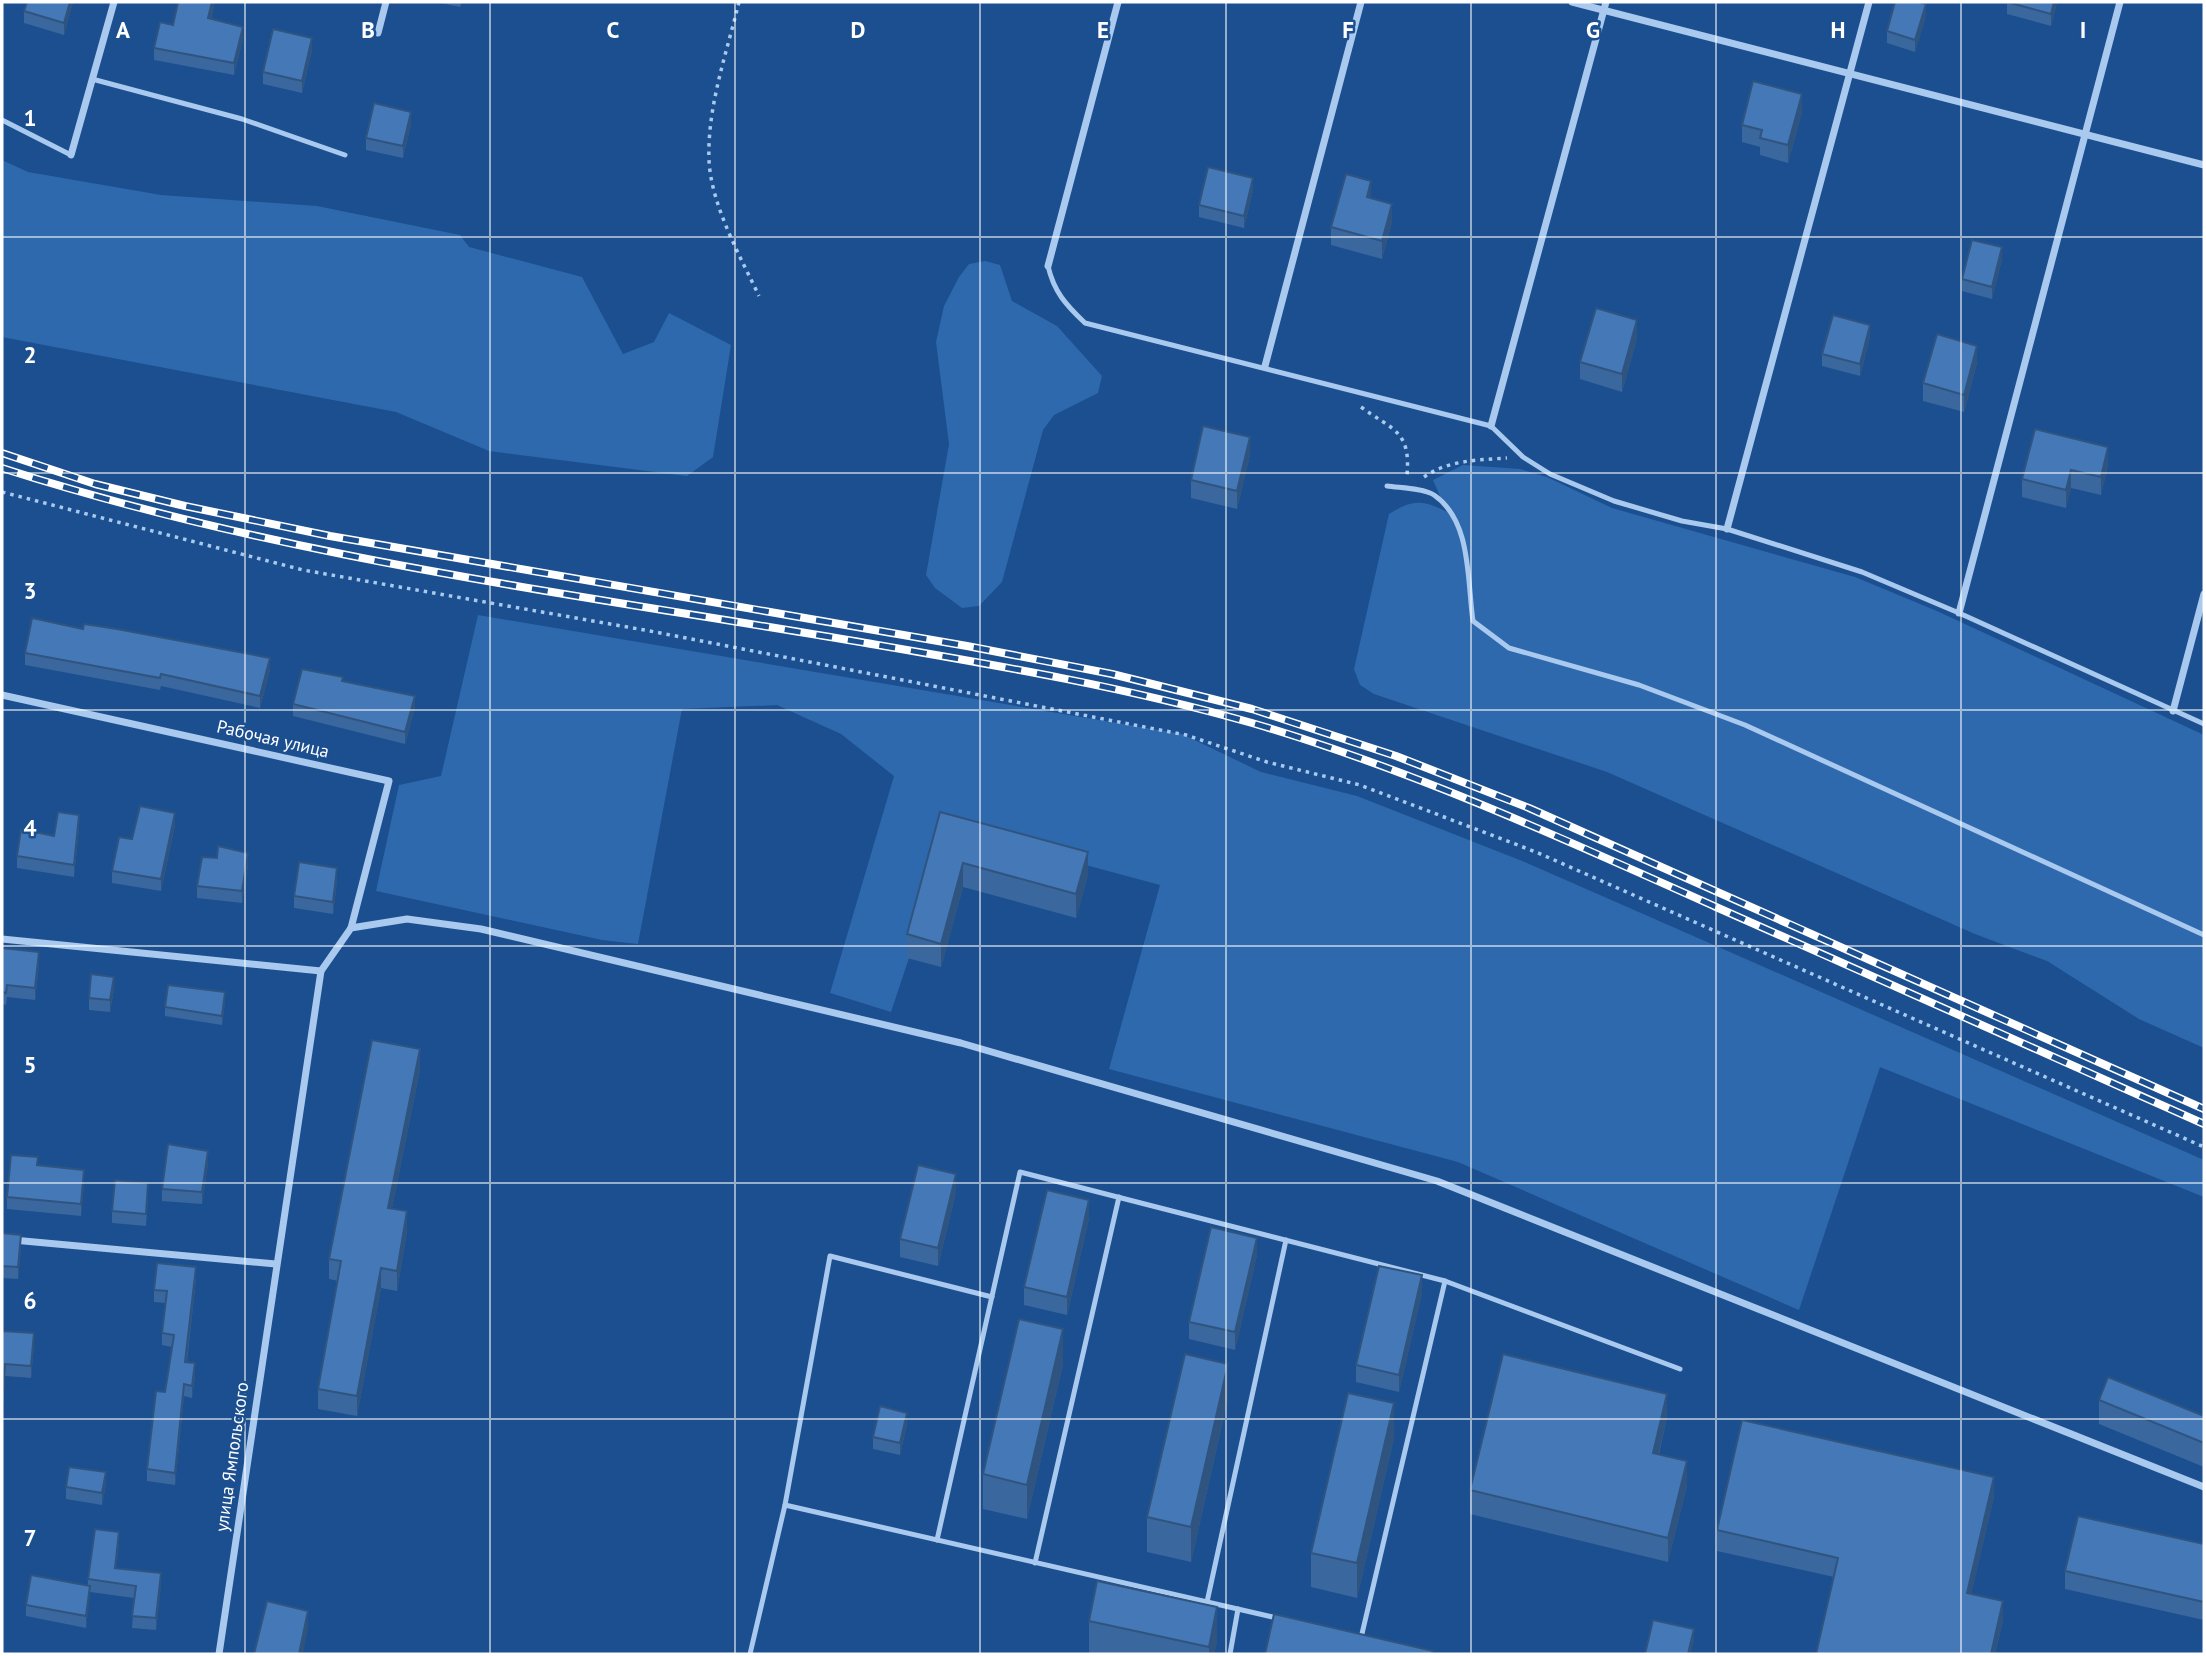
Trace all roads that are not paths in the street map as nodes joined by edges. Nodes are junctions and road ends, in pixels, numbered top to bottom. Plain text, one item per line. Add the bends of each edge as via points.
1 (114, 2) edge
2 (386, 2) edge
3 (1118, 2) edge
4 (1361, 2) edge
5 (1572, 2) edge
6 (1869, 2) edge
7 (2120, 2) edge
8 (1605, 6) edge
9 (378, 33) dead end
10 (1851, 72) junction
11 (92, 79) junction
12 (2, 120) edge
13 (2084, 136) junction
14 (71, 155) joint
15 (345, 155) dead end
16 (2204, 165) edge
17 (1048, 266) joint
18 (1265, 366) junction
19 (1491, 426) junction
20 (1387, 486) dead end
21 (1727, 529) junction
22 (2204, 594) edge
23 (1959, 612) junction
24 (2, 695) edge
25 (2173, 711) junction
26 (2204, 724) edge
27 (351, 928) junction
28 (2204, 935) edge
29 (2, 939) edge
30 (321, 971) junction
31 (1119, 1197) junction
32 (2, 1239) edge
33 (1286, 1240) junction
34 (276, 1264) junction
35 (1445, 1281) junction
36 (992, 1297) junction
37 (1680, 1369) dead end
38 (2204, 1486) edge
39 (785, 1505) junction
40 (937, 1540) junction
41 (1035, 1563) junction
42 (1207, 1602) junction
43 (1238, 1609) junction
44 (1287, 1621) edge
45 (1349, 1635) edge
46 (219, 1654) edge
47 (750, 1654) edge
48 (1230, 1654) edge

1 - 11 street
2 - 9 street
3 - 17 street
4 - 18 street
5 - 8 street
6 - 10 street
7 - 13 street
8 - 10 street
8 - 19 street
10 - 13 street
10 - 21 street
11 - 14 street
11 - 15 lane via 242,119
12 - 14 lane
13 - 16 street
13 - 23 street
17 - 18 lane via 1052,286 1086,323
18 - 19 lane
19 - 21 lane via 1523,457 1550,474 1614,501
20 - 28 lane via 1433,494 1450,510 1460,528 1473,621 1509,648 1639,685 1745,724
21 - 23 lane via 1862,572
22 - 25 street
23 - 25 lane
24 - 27 street, Рабочая улица via 388,781
25 - 26 lane
27 - 30 street
27 - 38 street via 407,919 481,929 961,1044 1437,1181
29 - 30 street
30 - 34 street, улица Ямпольского
31 - 33 lane
31 - 36 lane via 1020,1172
31 - 41 lane
32 - 34 street
33 - 35 lane
33 - 42 lane
34 - 46 street, улица Ямпольского
35 - 37 lane
35 - 45 lane via 1361,1637
36 - 39 lane via 830,1256
36 - 40 lane
39 - 40 lane
39 - 47 lane
40 - 41 lane
41 - 42 lane
42 - 43 lane
43 - 44 lane
43 - 48 lane

